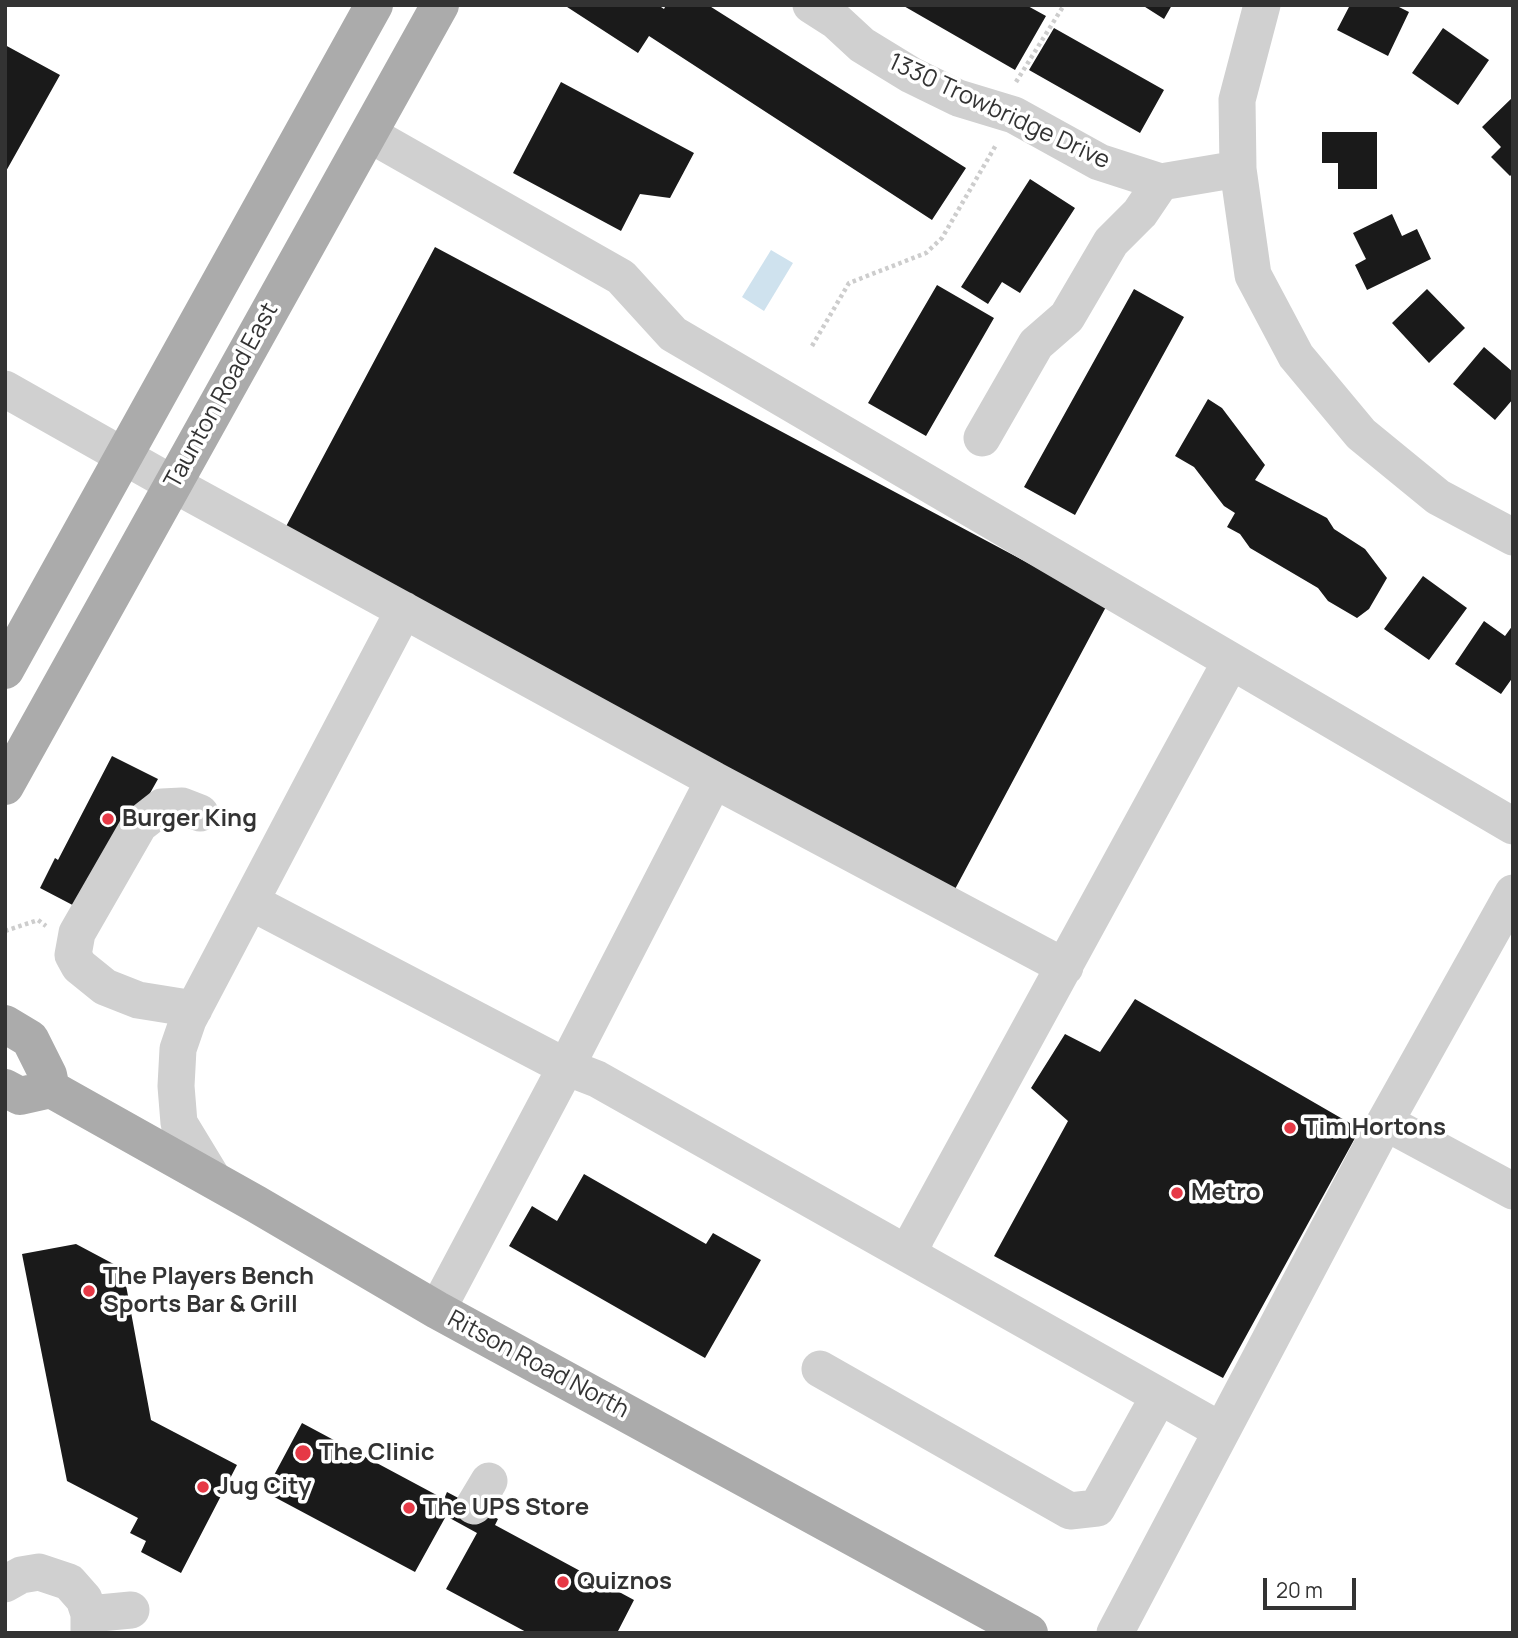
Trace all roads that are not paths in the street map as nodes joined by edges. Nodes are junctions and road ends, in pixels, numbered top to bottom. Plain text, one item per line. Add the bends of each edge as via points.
1 (374, 5) edge
2 (440, 5) edge
3 (811, 5) edge
4 (1262, 5) edge
5 (369, 134) junction
6 (1238, 169) junction
7 (1161, 183) junction
8 (5, 389) edge
9 (982, 438) dead end
10 (123, 455) junction
11 (173, 484) junction
12 (1513, 537) edge
13 (404, 610) junction
14 (1231, 661) junction
15 (5, 670) edge
16 (714, 780) junction
17 (5, 786) edge
18 (200, 813) dead end
19 (1513, 826) edge
20 (1513, 893) edge
21 (251, 902) junction
22 (1065, 967) junction
23 (191, 1014) junction
24 (5, 1024) edge
25 (566, 1066) junction
26 (5, 1088) edge
27 (51, 1089) junction
28 (1385, 1122) junction
29 (1508, 1178) edge
30 (214, 1179) junction
31 (910, 1254) junction
32 (437, 1310) junction
33 (820, 1369) dead end
34 (1158, 1398) junction
35 (1220, 1430) junction
36 (5, 1584) edge
37 (131, 1610) dead end
38 (89, 1624) edge
39 (1029, 1633) edge
40 (1115, 1633) edge

1 - 10 main road
2 - 5 main road, Taunton Road East
3 - 7 street, 1330 Trowbridge Drive via 862,45 911,75 958,98 1007,112 1099,162
4 - 6 street via 1237,100
5 - 11 main road, Taunton Road East
5 - 14 street via 621,277 673,334
6 - 7 street, 1330 Trowbridge Drive
6 - 12 street via 1253,275 1296,356 1361,434 1437,497
7 - 9 street via 1111,242 1067,317 1036,344
8 - 10 street
10 - 11 street
10 - 15 main road
11 - 13 street
11 - 17 main road, Taunton Road East
13 - 16 street
13 - 21 street
14 - 19 street
14 - 22 street
16 - 22 street
16 - 25 street
18 - 23 street via 182,806 162,807 139,825 77,933 73,955 79,966 105,987
20 - 28 street
21 - 23 street
21 - 25 street
22 - 31 street
23 - 30 street via 178,1049 178,1123
24 - 27 main road via 30,1040
25 - 31 street
25 - 32 street
26 - 27 main road via 20,1096
27 - 30 main road, Ritson Road North
28 - 29 street
28 - 35 street
30 - 32 main road, Ritson Road North
31 - 34 street
32 - 39 main road, Ritson Road North
33 - 34 street via 1070,1511 1097,1508
34 - 35 street
35 - 40 street
36 - 38 street via 39,1572 69,1582 83,1599
37 - 38 street

